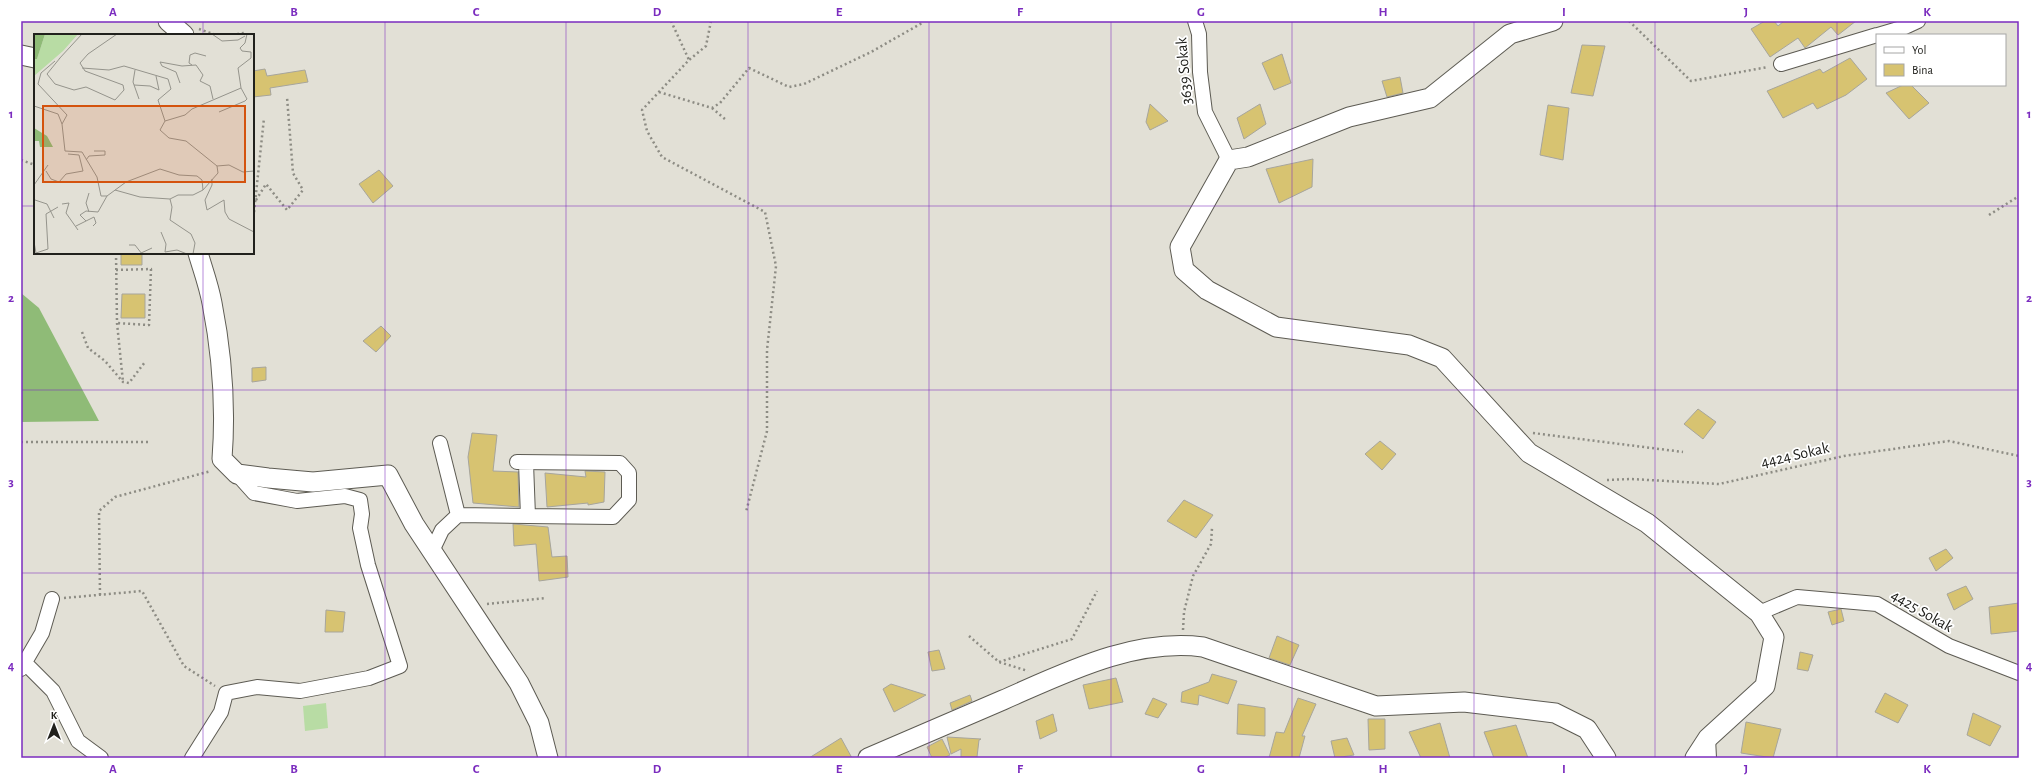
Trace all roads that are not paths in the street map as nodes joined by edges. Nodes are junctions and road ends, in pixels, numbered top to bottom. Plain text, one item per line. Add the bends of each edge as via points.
1 (168, 21) edge
2 (1195, 21) edge
3 (1553, 21) edge
4 (1918, 21) edge
5 (183, 34) edge
6 (1881, 34) edge
7 (1876, 36) edge
8 (21, 55) edge
9 (34, 58) edge
10 (1781, 64) road end
11 (1229, 160) junction
12 (198, 254) edge
13 (440, 443) dead end
14 (233, 470) junction
15 (458, 515) junction
16 (528, 516) junction
17 (432, 550) junction
18 (52, 600) road end
19 (1759, 613) junction
20 (23, 666) edge
21 (2019, 673) edge
22 (1708, 738) junction
23 (102, 758) edge
24 (192, 758) edge
25 (548, 758) edge
26 (868, 758) edge
27 (1606, 758) edge
28 (1695, 758) edge
29 (1709, 758) edge

1 - 5 street
2 - 11 street, 3639 Sokak via 1199,34 1205,112
3 - 11 street via 1510,34 1430,98 1349,117 1248,157
4 - 6 street
7 - 10 street
8 - 9 street
11 - 19 street via 1180,247 1184,270 1207,290 1276,327 1409,345 1442,358 1529,453 1647,523
12 - 14 street via 213,310 222,372 222,458
13 - 15 street
14 - 17 street via 313,482 388,475 414,524
14 - 24 street via 254,493 297,501 345,496 360,500 360,528 368,565 400,666 369,678 300,691 257,687 226,694 221,712
15 - 16 street
15 - 17 street via 442,530
16 - 16 street via 613,517 629,500 629,473 620,463 521,463
17 - 25 street via 519,683 539,723
18 - 20 street via 42,633
19 - 21 street, 4425 Sokak via 1798,597 1877,604 1949,646
19 - 22 street via 1774,637 1765,686
20 - 23 street via 53,692 78,741
22 - 28 street
22 - 29 street
26 - 27 street via 1115,655 1183,644 1203,647 1376,706 1464,702 1555,713 1587,729

